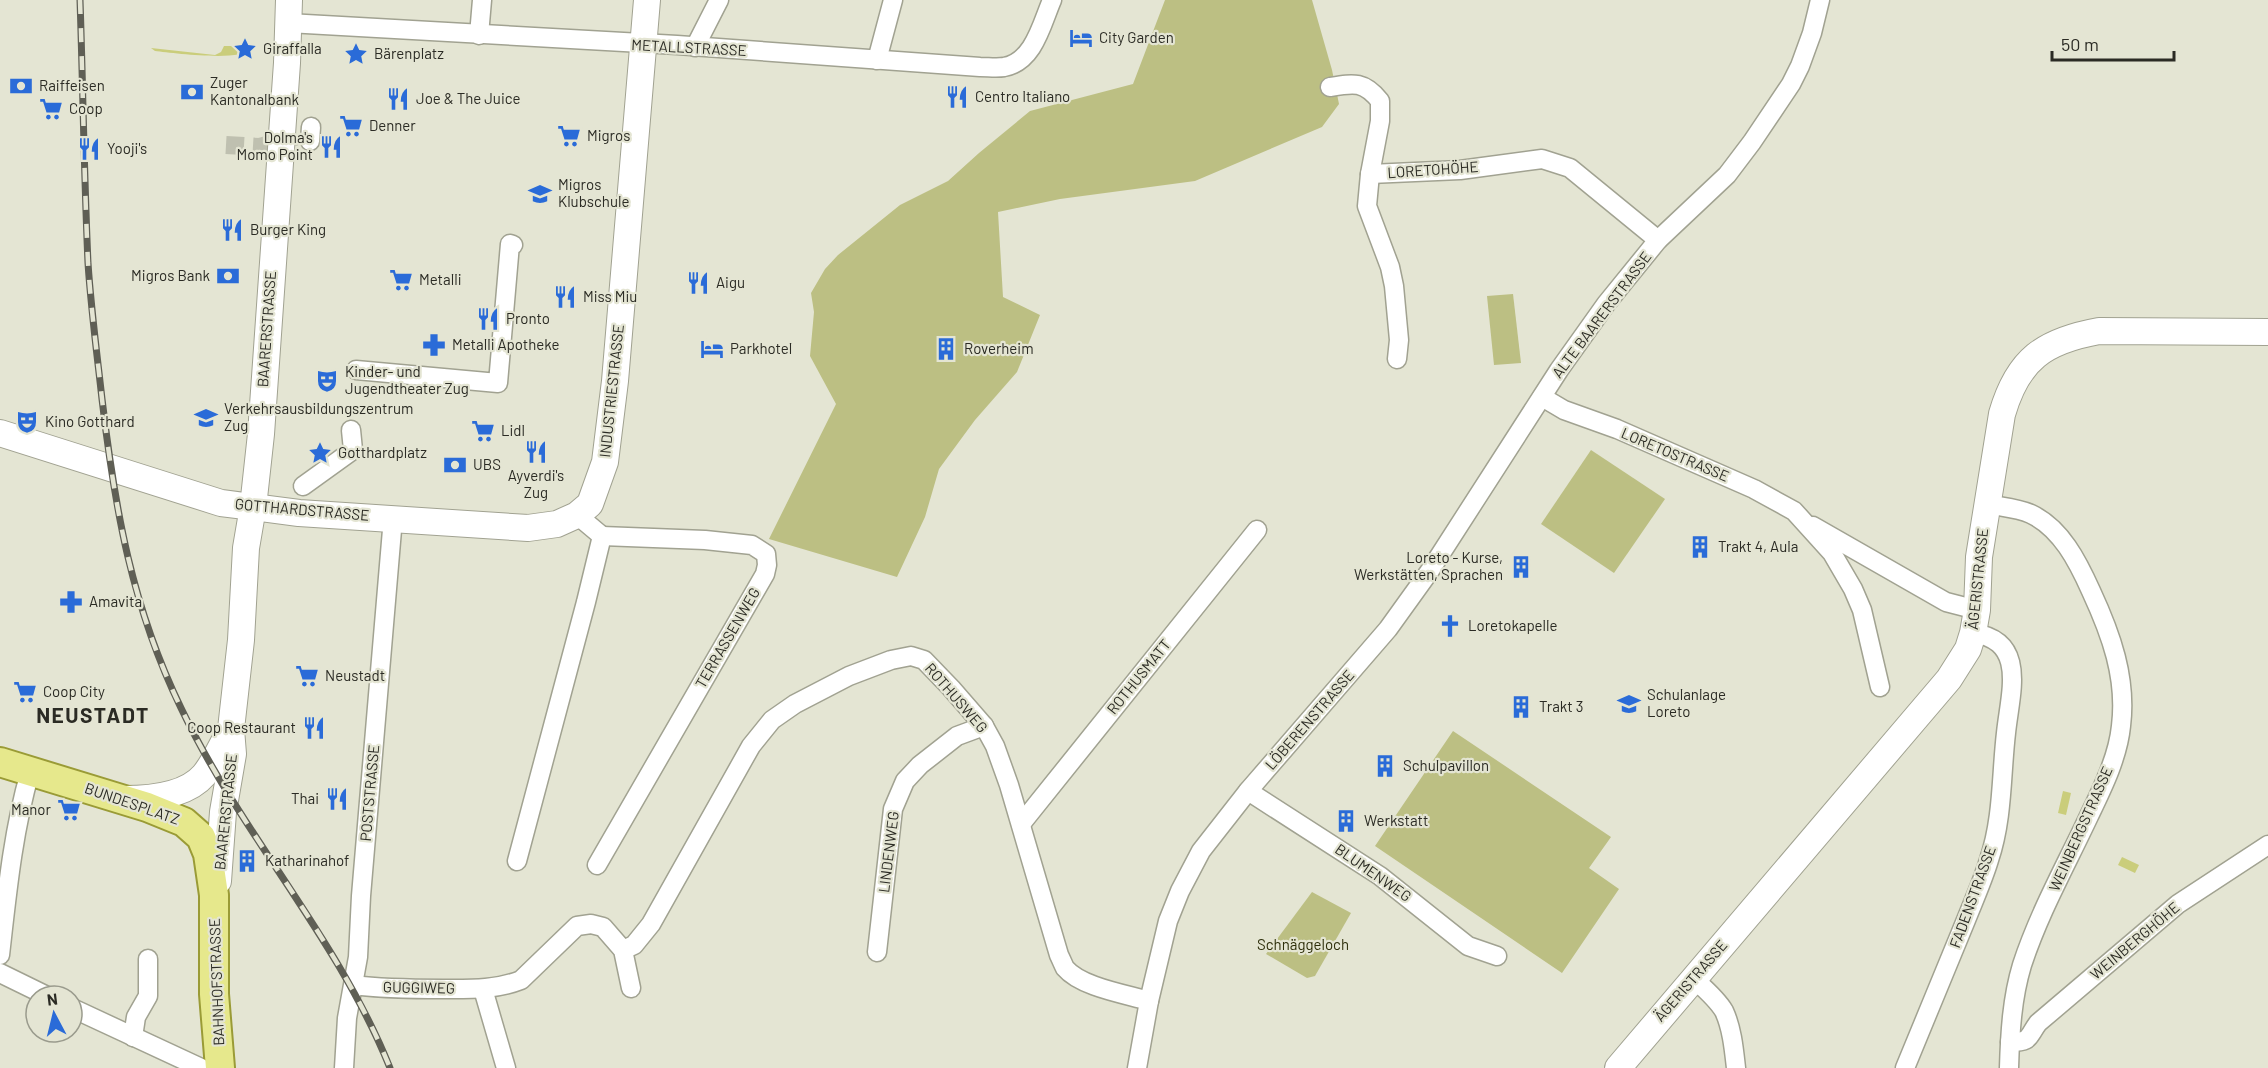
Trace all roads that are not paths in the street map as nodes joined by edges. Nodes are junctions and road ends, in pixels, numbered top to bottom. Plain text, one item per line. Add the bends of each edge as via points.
1 (483, 0) edge
2 (647, 0) edge
3 (719, 0) edge
4 (893, 0) edge
5 (1052, 0) edge
6 (1820, 0) edge
7 (288, 12) edge
8 (479, 35) junction
9 (643, 45) junction
10 (695, 47) junction
11 (877, 60) junction
12 (1330, 87) dead end
13 (1370, 174) junction
14 (1658, 240) junction
15 (513, 245) dead end
16 (2268, 332) edge
17 (1397, 359) dead end
18 (356, 370) dead end
19 (1542, 397) junction
20 (351, 430) dead end
21 (0, 434) edge
22 (303, 486) dead end
23 (1987, 504) junction
24 (253, 507) junction
25 (577, 515) junction
26 (393, 518) junction
27 (1804, 520) junction
28 (1257, 531) dead end
29 (602, 536) junction
30 (1975, 621) junction
31 (1880, 687) dead end
32 (984, 726) junction
33 (231, 729) junction
34 (0, 762) edge
35 (30, 772) junction
36 (1248, 791) junction
37 (124, 799) junction
38 (1021, 824) junction
39 (2268, 845) edge
40 (517, 861) dead end
41 (597, 865) dead end
42 (214, 895) junction
43 (622, 950) junction
44 (877, 952) dead end
45 (0, 955) edge
46 (1497, 956) dead end
47 (148, 959) dead end
48 (0, 973) edge
49 (1694, 979) junction
50 (24, 985) edge
51 (354, 985) junction
52 (631, 988) dead end
53 (483, 989) junction
54 (1149, 1001) junction
55 (84, 1014) edge
56 (133, 1037) junction
57 (2010, 1042) junction
58 (201, 1068) edge
59 (220, 1068) edge
60 (344, 1068) edge
61 (506, 1068) edge
62 (1137, 1068) edge
63 (1618, 1068) edge
64 (1736, 1068) edge
65 (1905, 1068) edge
66 (2004, 1068) edge

1 - 8 street
2 - 9 main road, INDUSTRIESTRASSE
3 - 10 street
4 - 11 street
5 - 11 street, METALLSTRASSE via 1034,44 1022,59 1006,67
6 - 14 street, ALTE BAARERSTRASSE via 1800,66 1781,99 1727,175
7 - 8 street, METALLSTRASSE
7 - 24 main road, BAARERSTRASSE
8 - 9 street, METALLSTRASSE
9 - 10 street, METALLSTRASSE
9 - 25 main road, INDUSTRIESTRASSE via 605,462 590,504
10 - 11 street, METALLSTRASSE
12 - 13 street via 1351,83 1370,88 1380,101
13 - 14 street, LORETOHÖHE via 1460,170 1542,159 1570,168
13 - 17 street, LORETOHÖHE via 1367,206 1394,286
14 - 19 street, ALTE BAARERSTRASSE via 1606,304
15 - 18 street via 510,244 498,382
16 - 23 main road, ÄGERISTRASSE via 2099,331 2073,336 2043,350 2027,363 2007,398
19 - 27 street, LORETOSTRASSE via 1564,410 1754,489
19 - 36 street, LÖBERENSTRASSE via 1430,572 1388,629
20 - 22 street via 353,450
21 - 24 main road, GOTTHARDSTRASSE via 210,500
23 - 30 main road, ÄGERISTRASSE
23 - 57 street, WEINBERGSTRASSE via 2030,513 2049,524 2062,538 2107,626 2118,661 2122,704 2121,729 2101,792 2035,929 2022,966
24 - 26 main road, GOTTHARDSTRASSE
24 - 33 main road, BAARERSTRASSE
25 - 26 main road, GOTTHARDSTRASSE via 557,524 528,528
25 - 29 street
26 - 51 street, POSTSTRASSE
27 - 30 street, LORETOSTRASSE
27 - 31 street, LORETOSTRASSE via 1832,554 1853,589 1862,610
28 - 38 street, ROTHUSMATT
29 - 40 street
29 - 41 street, TERRASSENWEG via 752,545 766,554 767,565
30 - 49 main road, ÄGERISTRASSE via 1968,649 1949,679
30 - 65 street, FADENSTRASSE via 2004,646 2010,659 2002,801 1990,859
32 - 38 street, ROTHUSWEG via 995,746
32 - 43 street, ROTHUSWEG via 924,660 911,656 849,676 795,704 772,720 751,746 651,924 634,945
32 - 44 street, LINDENWEG via 957,736 905,781 893,809
33 - 37 main road, BAARERSTRASSE via 213,763 194,784 148,799
33 - 42 main road, BAARERSTRASSE via 234,754
34 - 35 main road, BUNDESPLATZ
35 - 37 main road, BUNDESPLATZ
35 - 45 street via 7,888
36 - 46 street, BLUMENWEG via 1380,876 1468,946
36 - 54 street, LÖBERENSTRASSE via 1201,851 1180,891 1163,940
37 - 42 main road, BUNDESPLATZ via 184,822 201,837 208,854
38 - 54 street, ROTHUSWEG via 1065,967 1089,983
39 - 57 street, WEINBERGHÖHE via 2178,904 2141,934 2038,1023 2029,1039
42 - 59 main road, BAHNHOFSTRASSE via 214,994
43 - 52 street, GUGGIWEG
43 - 53 street, GUGGIWEG via 603,927 577,926 520,980
47 - 56 street via 148,996 136,1017
48 - 50 street
49 - 63 main road, ÄGERISTRASSE
49 - 64 street via 1724,1011
51 - 53 street, GUGGIWEG via 391,990
51 - 60 street, POSTSTRASSE via 343,1049
53 - 61 street
54 - 62 street, LÖBERENSTRASSE
55 - 56 street
56 - 58 street
57 - 66 street, WEINBERGSTRASSE

